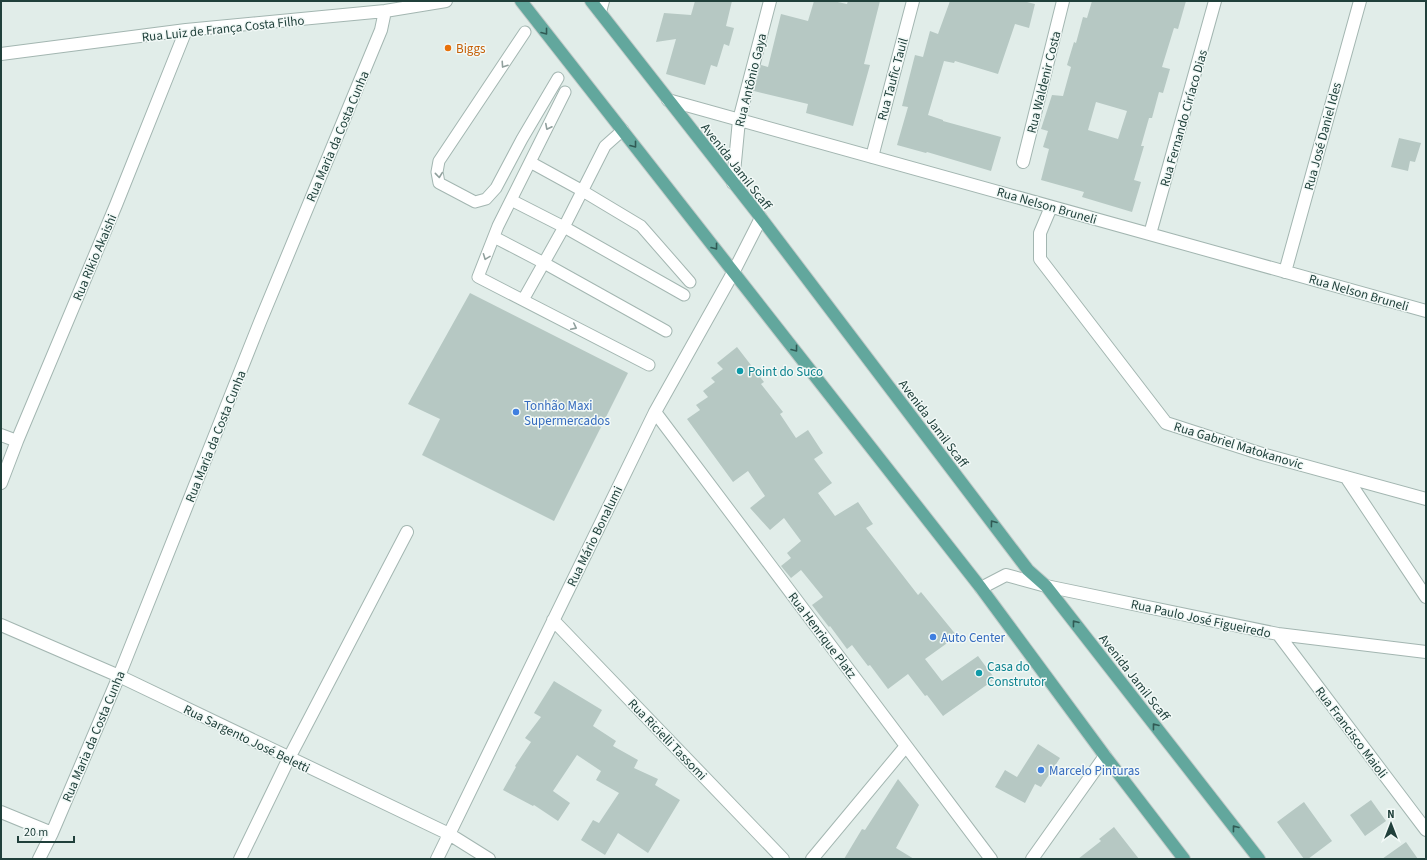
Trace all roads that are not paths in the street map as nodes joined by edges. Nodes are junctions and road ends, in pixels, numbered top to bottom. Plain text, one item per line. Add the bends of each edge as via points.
1 (446, 1) edge
2 (521, 1) edge
3 (591, 1) edge
4 (770, 1) edge
5 (913, 1) edge
6 (1063, 1) edge
7 (1215, 1) edge
8 (1360, 1) edge
9 (602, 7) edge
10 (385, 11) junction
11 (186, 30) junction
12 (525, 32) dead end
13 (1, 54) edge
14 (558, 78) dead end
15 (565, 92) dead end
16 (668, 100) junction
17 (739, 120) junction
18 (623, 130) junction
19 (872, 157) junction
20 (530, 162) junction
21 (1023, 162) dead end
22 (733, 183) junction
23 (581, 190) junction
24 (511, 200) junction
25 (1051, 207) junction
26 (761, 218) junction
27 (564, 227) junction
28 (1150, 234) junction
29 (494, 237) junction
30 (544, 263) junction
31 (734, 271) junction
32 (1285, 272) junction
33 (690, 282) dead end
34 (684, 295) dead end
35 (523, 300) junction
36 (1426, 311) edge
37 (666, 331) dead end
38 (649, 365) dead end
39 (655, 412) junction
40 (1, 434) edge
41 (17, 441) junction
42 (1346, 477) junction
43 (1, 483) edge
44 (1426, 499) edge
45 (407, 532) dead end
46 (1046, 586) junction
47 (981, 588) junction
48 (1426, 597) edge
49 (554, 620) junction
50 (1, 625) edge
51 (1278, 634) junction
52 (1426, 652) edge
53 (119, 676) junction
54 (906, 746) junction
55 (1105, 756) junction
56 (289, 758) junction
57 (1, 812) edge
58 (1426, 830) edge
59 (52, 833) junction
60 (449, 834) junction
61 (39, 859) edge
62 (240, 859) edge
63 (437, 859) edge
64 (489, 859) edge
65 (783, 859) edge
66 (812, 859) edge
67 (990, 859) edge
68 (1032, 859) edge
69 (1184, 859) edge
70 (1259, 859) edge

1 - 10 street, Rua Luiz de França Costa Filho
2 -> 18 main road
3 - 9 main road, Avenida Jamil Scaff
4 - 17 street, Rua Antônio Gaya
5 - 19 street, Rua Taufic Tauil
6 - 21 street, Rua Waldenir Costa
7 - 28 street, Rua Fernando Ciríaco Dias
8 - 32 street, Rua José Daniel Ides
9 - 16 main road, Avenida Jamil Scaff
10 - 11 street, Rua Luiz de França Costa Filho
10 - 53 street, Rua Maria da Costa Cunha via 381,30 260,322
11 - 13 street, Rua Luiz de França Costa Filho
11 - 41 street, Rua Rikio Akaishi
12 -> 14 lane via 440,161 437,172 440,183 475,202 486,199 496,188
15 -> 20 lane
16 - 17 street, Rua Nelson Bruneli
16 - 22 main road, Avenida Jamil Scaff
17 - 19 street, Rua Nelson Bruneli
17 - 22 street, Rua Antônio Gaya
18 - 23 lane via 605,146
18 -> 31 main road
19 - 25 street, Rua Nelson Bruneli
20 - 23 lane
20 - 24 lane
22 - 26 main road, Avenida Jamil Scaff
23 - 27 lane
23 - 33 lane via 641,226
24 - 27 lane
24 - 29 lane
25 - 28 street, Rua Nelson Bruneli
25 - 42 street, Rua Gabriel Matokanovic via 1040,233 1040,259 1166,423 1262,454
26 - 31 street, Rua Mário Bonalumi
46 -> 26 main road, Avenida Jamil Scaff via 1028,570
27 - 30 lane
27 - 34 lane
28 - 32 street, Rua Nelson Bruneli
29 - 30 lane
29 -> 35 lane via 478,277
30 - 35 lane
30 - 37 lane
31 - 39 street, Rua Mário Bonalumi
31 -> 47 main road
32 - 36 street, Rua Nelson Bruneli
35 -> 38 lane
39 - 49 street, Rua Mário Bonalumi
39 - 54 street, Rua Henrique Platz
40 - 41 street
41 - 43 street, Rua Rikio Akaishi
42 - 44 street, Rua Gabriel Matokanovic
42 - 48 street
45 - 56 street
46 - 47 street, Rua Paulo José Figueiredo via 1006,575
46 - 51 street, Rua Paulo José Figueiredo
70 -> 46 main road, Avenida Jamil Scaff
47 - 55 main road
49 - 60 street, Rua Mário Bonalumi
49 - 65 street, Rua Ricielli Tassomi
50 - 53 street, Rua Sargento José Beletti
51 - 52 street, Rua Paulo José Figueiredo
51 - 58 street, Rua Francisco Maioli
53 - 56 street, Rua Sargento José Beletti
53 - 59 street, Rua Maria da Costa Cunha
54 - 66 street
54 - 67 street, Rua Henrique Platz
55 - 68 street
55 - 69 main road
56 - 60 street, Rua Sargento José Beletti
56 - 62 street
57 - 59 street
59 - 61 street, Rua Maria da Costa Cunha
60 - 63 street, Rua Mário Bonalumi
60 - 64 street, Rua Sargento José Beletti

